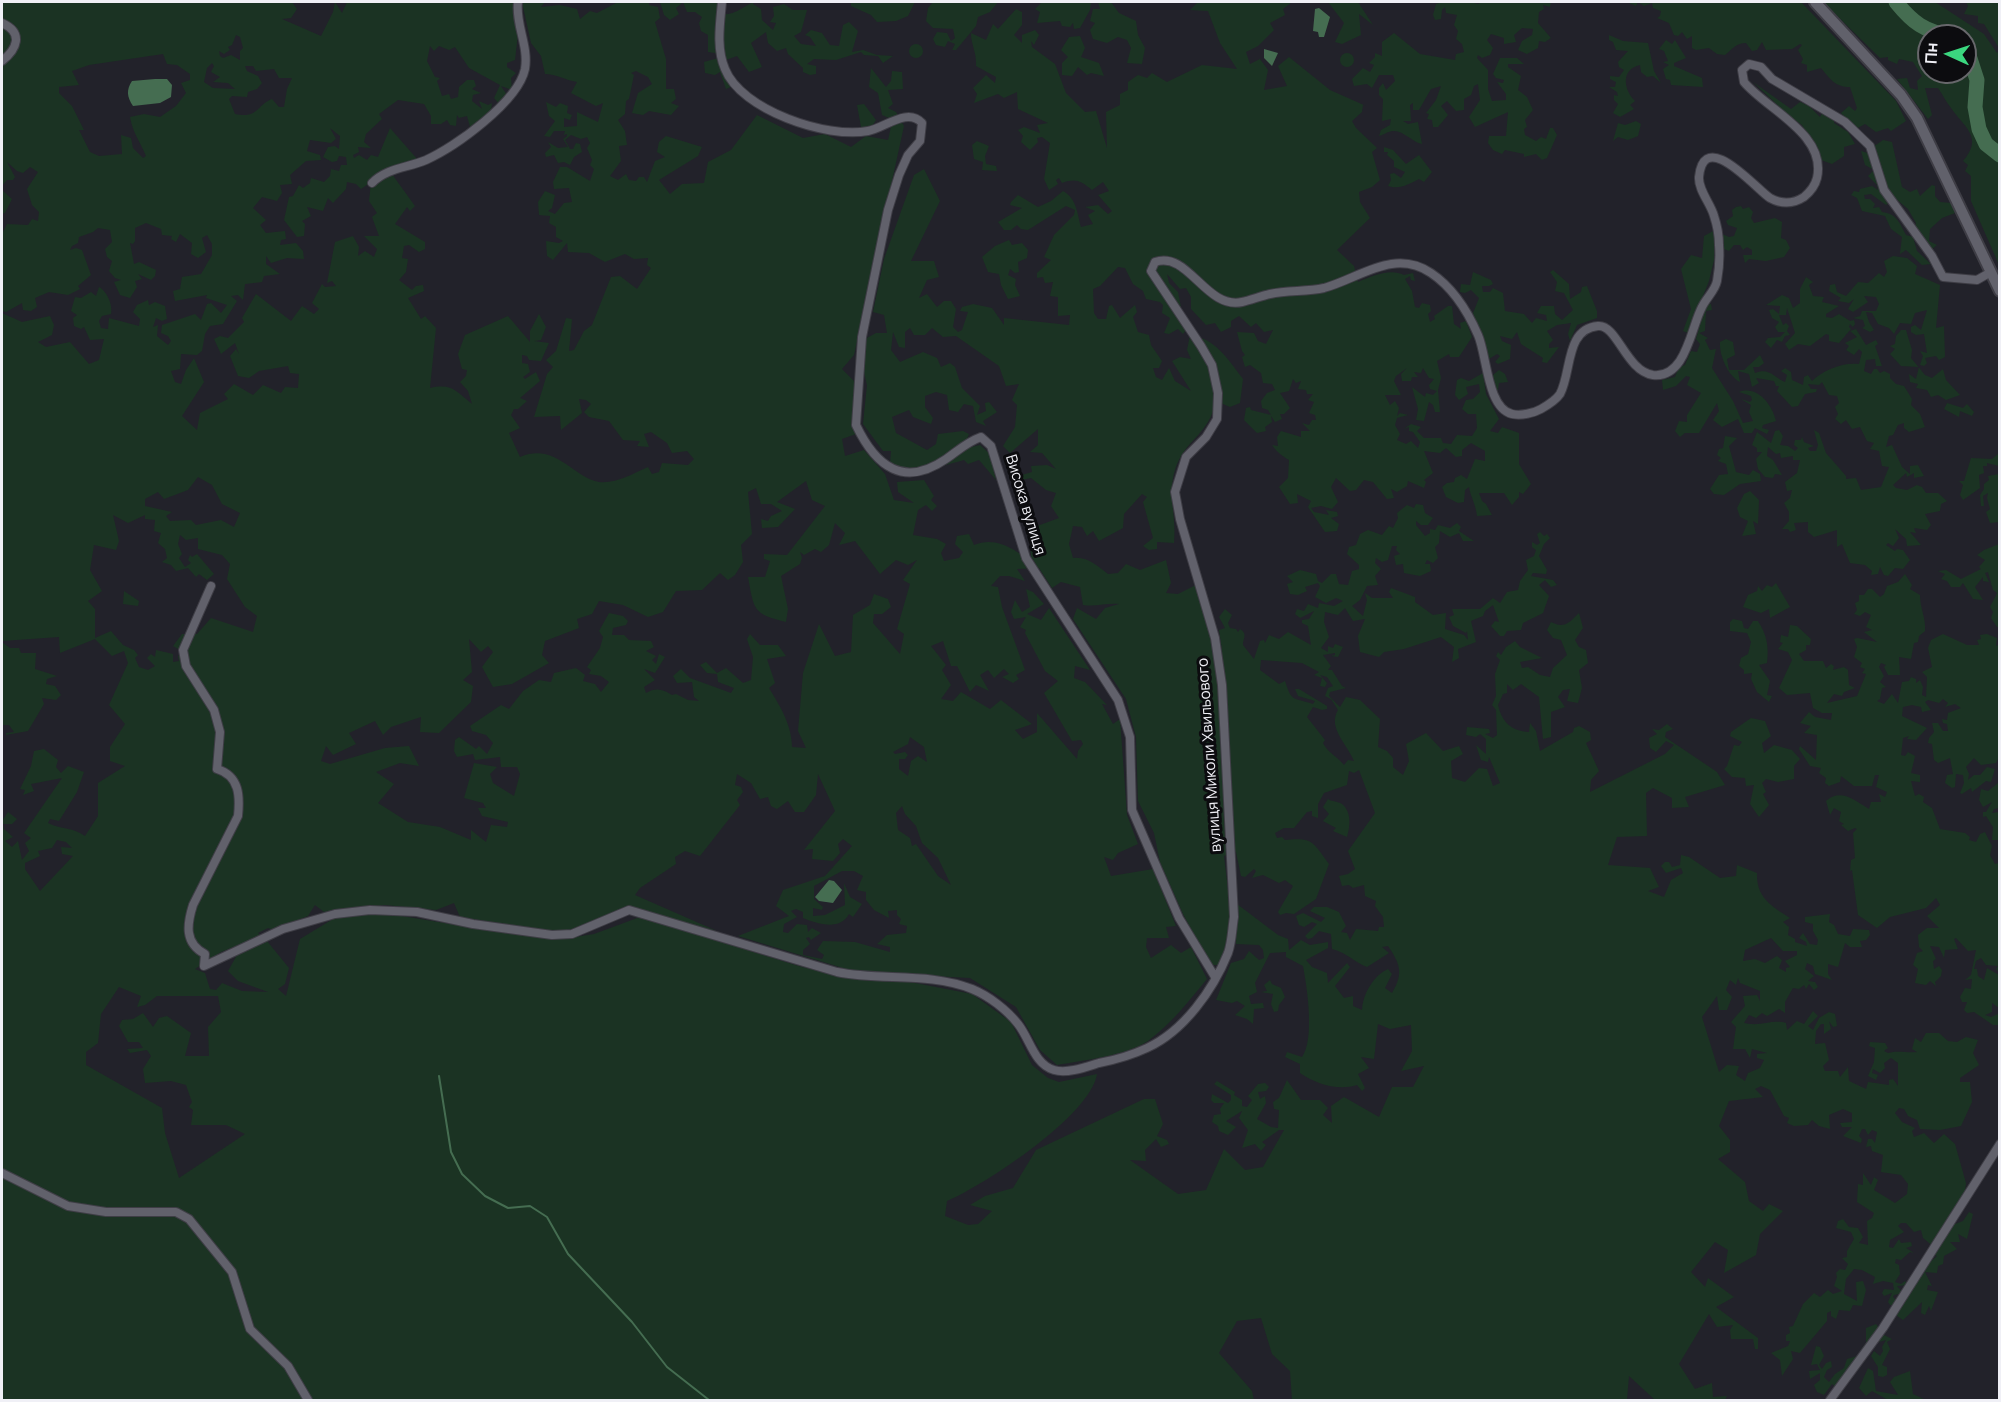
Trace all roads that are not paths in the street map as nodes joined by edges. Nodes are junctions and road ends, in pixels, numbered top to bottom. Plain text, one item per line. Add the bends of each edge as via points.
1 (518, 2) edge
2 (722, 2) edge
3 (1815, 2) edge
4 (2, 23) edge
5 (2, 61) edge
6 (372, 183) dead end
7 (1991, 272) junction
8 (2000, 291) edge
9 (211, 586) dead end
10 (1215, 977) junction
11 (2000, 1144) edge
12 (2, 1173) edge
13 (308, 1401) edge
14 (1830, 1401) edge

1 - 6 street via 526,58 518,86 505,102 452,146 425,160 381,174
2 - 10 street, Висока вулиця via 719,40 725,69 732,84 760,106 808,125 852,132 868,131 910,117 922,123 920,141 908,155 888,210 862,337 856,425 881,461 899,473 923,471 945,460 968,441 981,437 991,446 1026,558 1126,718 1132,810 1179,918
3 - 7 main road via 1893,86 1917,118
4 - 5 street via 15,35 16,45
7 - 8 main road
7 - 10 street, вулиця Миколи Хвильового via 1977,280 1943,277 1884,190 1870,146 1845,122 1754,64 1742,70 1744,82 1801,133 1814,153 1817,176 1807,195 1795,202 1782,202 1771,198 1737,167 1721,159 1705,163 1699,183 1717,228 1716,284 1680,361 1659,375 1640,370 1624,354 1615,336 1604,326 1597,326 1580,333 1574,342 1556,399 1532,413 1513,414 1499,406 1479,335 1462,305 1439,280 1419,267 1393,263 1326,287 1272,293 1229,304 1172,263 1158,260 1152,264 1156,280 1212,365 1218,393 1217,418 1206,437 1186,457 1175,492 1215,638 1222,685 1234,917 1228,952
9 - 10 street via 183,650 186,666 214,710 220,732 217,769 232,778 239,802 238,816 188,920 193,946 205,954 204,966 283,929 335,914 370,910 417,912 552,935 572,934 629,910 837,972 938,980 975,990 1018,1023 1036,1057 1053,1070 1118,1059 1148,1048 1198,1005
11 - 14 street via 1883,1328
12 - 13 street via 68,1206 106,1212 176,1212 189,1219 232,1272 250,1329 288,1366

